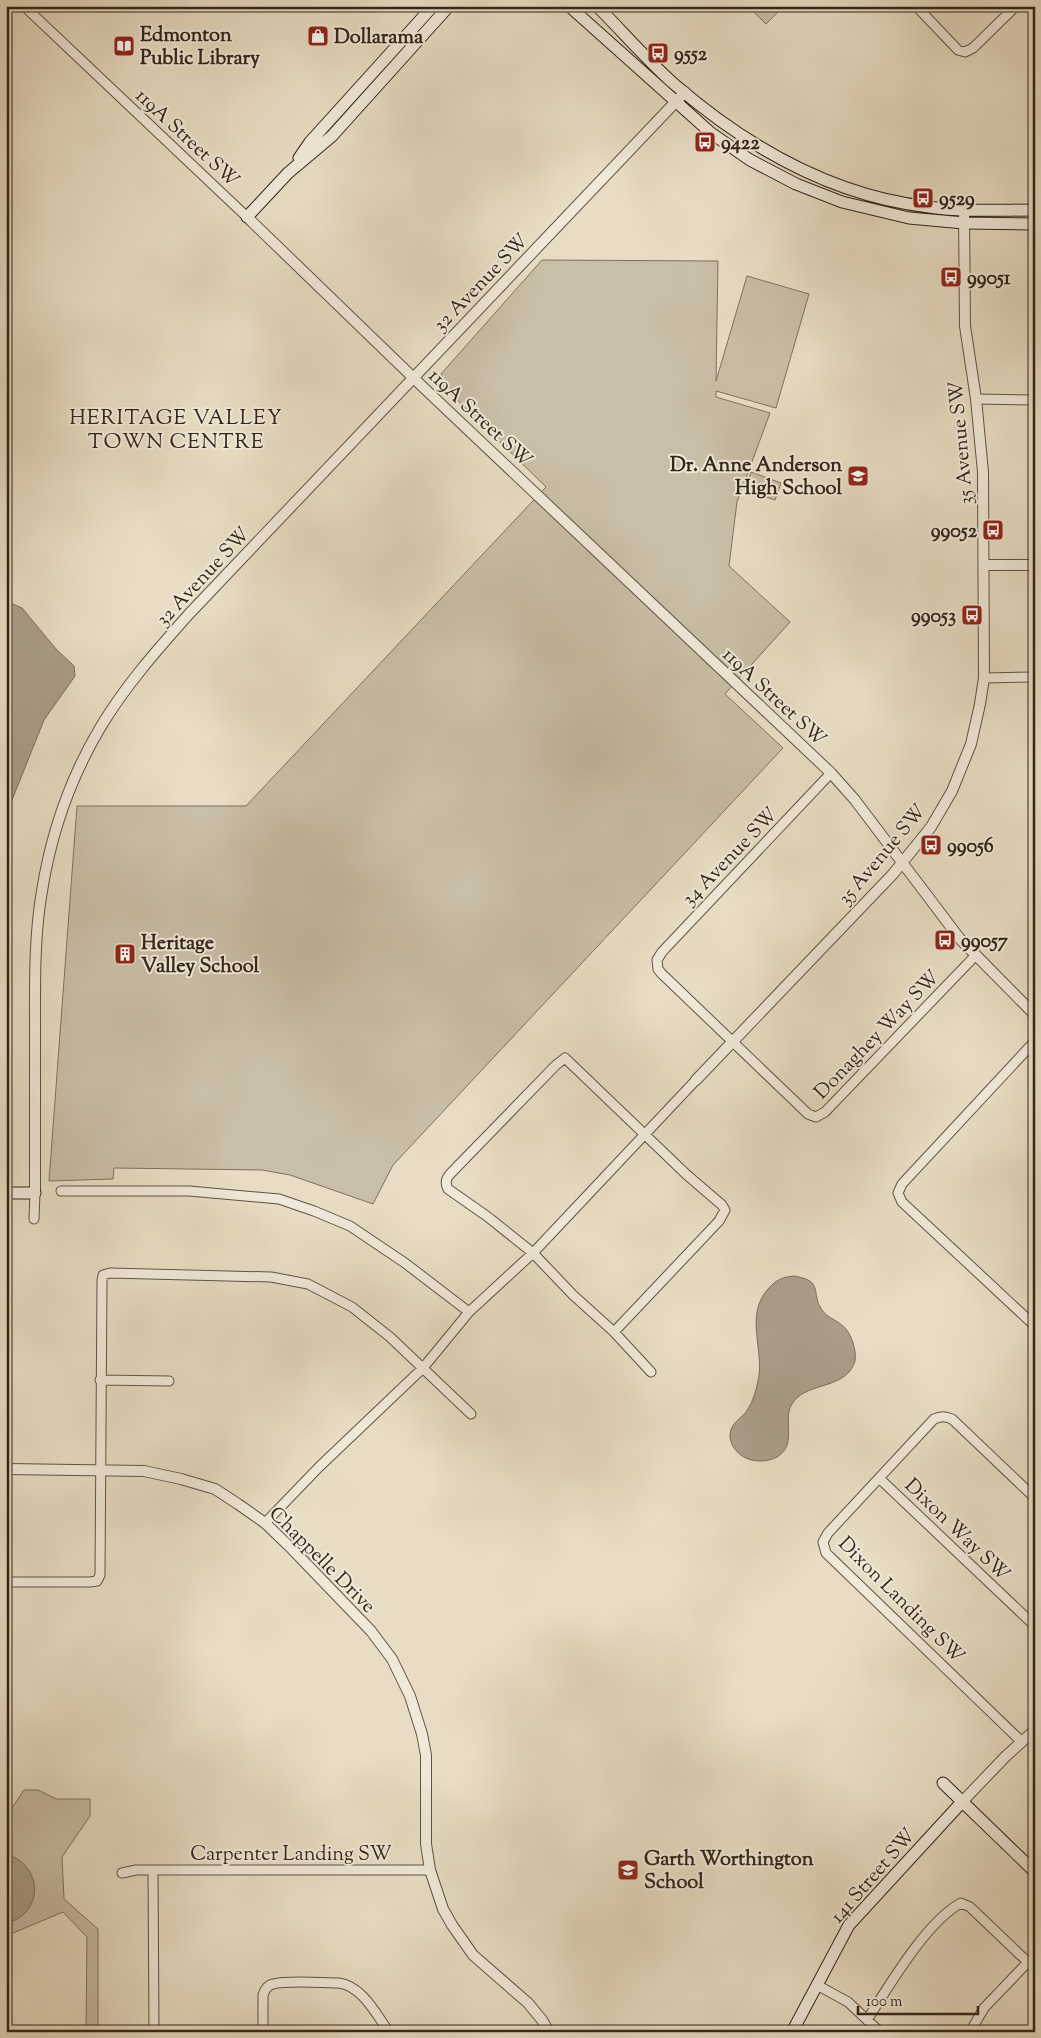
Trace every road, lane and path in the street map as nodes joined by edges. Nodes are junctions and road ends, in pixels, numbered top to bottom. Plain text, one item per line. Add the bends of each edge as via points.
1 (24, 6) edge
2 (433, 6) edge
3 (448, 6) edge
4 (569, 6) edge
5 (916, 6) edge
6 (1016, 6) edge
7 (597, 8) edge
8 (685, 92) junction
9 (675, 103) junction
10 (288, 173) junction
11 (964, 210) junction
12 (1035, 210) edge
13 (247, 217) junction
14 (964, 223) junction
15 (1035, 224) edge
16 (413, 378) junction
17 (976, 400) junction
18 (1035, 400) edge
19 (984, 565) junction
20 (1035, 565) edge
21 (1035, 677) edge
22 (984, 678) junction
23 (831, 773) junction
24 (902, 864) junction
25 (975, 956) junction
26 (1035, 1015) edge
27 (1035, 1041) edge
28 (733, 1042) junction
29 (696, 1080) joint
30 (644, 1133) junction
31 (61, 1191) dead end
32 (6, 1193) edge
33 (35, 1193) junction
34 (34, 1219) dead end
35 (533, 1253) junction
36 (469, 1312) junction
37 (1035, 1326) edge
38 (614, 1332) junction
39 (423, 1368) junction
40 (651, 1372) dead end
41 (100, 1380) junction
42 (169, 1381) dead end
43 (471, 1414) dead end
44 (6, 1469) edge
45 (99, 1470) junction
46 (879, 1478) junction
47 (1035, 1498) edge
48 (265, 1523) junction
49 (6, 1582) edge
50 (1035, 1626) edge
51 (1035, 1730) edge
52 (1022, 1742) junction
53 (943, 1783) dead end
54 (962, 1802) junction
55 (153, 1870) junction
56 (430, 1870) junction
57 (1035, 1872) edge
58 (122, 1873) dead end
59 (1028, 1962) junction
60 (1035, 1969) edge
61 (817, 1985) junction
62 (867, 2020) junction
63 (154, 2032) edge
64 (263, 2032) edge
65 (389, 2032) edge
66 (549, 2032) edge
67 (792, 2032) edge
68 (880, 2032) edge
69 (970, 2032) edge

1 - 13 street, 119A Street SW
2 - 10 main road via 310,142
3 - 10 main road via 332,136
4 - 9 main road
5 - 6 street via 962,52 973,48
7 - 8 main road
8 - 9 street, 32 Avenue SW
8 - 11 main road via 746,140 815,176 878,198
9 - 14 main road via 730,147 772,173 818,194 909,218
9 - 16 street, 32 Avenue SW
10 - 13 main road
11 - 12 main road
11 - 14 street, 35 Avenue SW
13 - 16 street, 119A Street SW
14 - 15 main road
14 - 17 street, 35 Avenue SW via 965,326
16 - 23 street, 119A Street SW
16 - 33 street, 32 Avenue SW via 166,640 118,700 76,774 54,839 40,905 36,958
17 - 18 street
17 - 19 street, 35 Avenue SW via 983,472
19 - 20 street
19 - 22 street, 35 Avenue SW
21 - 22 street
22 - 24 street, 35 Avenue SW via 977,723 962,768 943,808
23 - 24 street, 119A Street SW
23 - 28 street, 34 Avenue SW via 657,960 661,973
24 - 25 street, 119A Street SW
24 - 28 street, 35 Avenue SW
25 - 26 street, 119A Street SW
25 - 28 street, Donaghey Way SW via 821,1115 808,1114
27 - 37 street via 902,1184 898,1193 902,1202
28 - 29 street, 35 Avenue SW
29 - 30 street
30 - 35 street
30 - 35 street via 565,1058 447,1177 448,1189
30 - 38 street via 725,1210 719,1221
31 - 36 street via 189,1191 278,1199 350,1226
32 - 33 main road
33 - 34 street, 32 Avenue SW
35 - 36 street
35 - 38 street
36 - 39 street
38 - 40 street
39 - 41 street via 352,1307 308,1284 271,1277 110,1273 103,1275 102,1281
39 - 43 street
39 - 48 street
41 - 42 street
41 - 45 street
44 - 45 street, Chappelle Drive
45 - 48 street, Chappelle Drive via 144,1471 215,1489
45 - 49 street via 100,1575 97,1582
46 - 47 street, Dixon Landing SW via 934,1419 946,1416
46 - 50 street, Dixon Way SW
46 - 52 street, Dixon Landing SW via 825,1537 826,1553
48 - 56 street, Chappelle Drive via 371,1631 392,1659 410,1696 426,1755 426,1844
51 - 52 street
52 - 54 street
53 - 54 main road
54 - 57 main road
54 - 61 main road, 141 Street SW via 860,1912 840,1941
55 - 56 street, Carpenter Landing SW
55 - 58 street, Carpenter Landing SW
55 - 63 street
56 - 66 street, Chappelle Drive via 442,1909 473,1955 532,2007
59 - 60 street
59 - 62 street via 970,1907 961,1903 944,1916 914,1950
59 - 69 street via 984,2008
61 - 62 street via 848,2002
61 - 67 main road, 141 Street SW
62 - 68 street
64 - 65 street via 263,1995 265,1989 274,1983 352,1986

